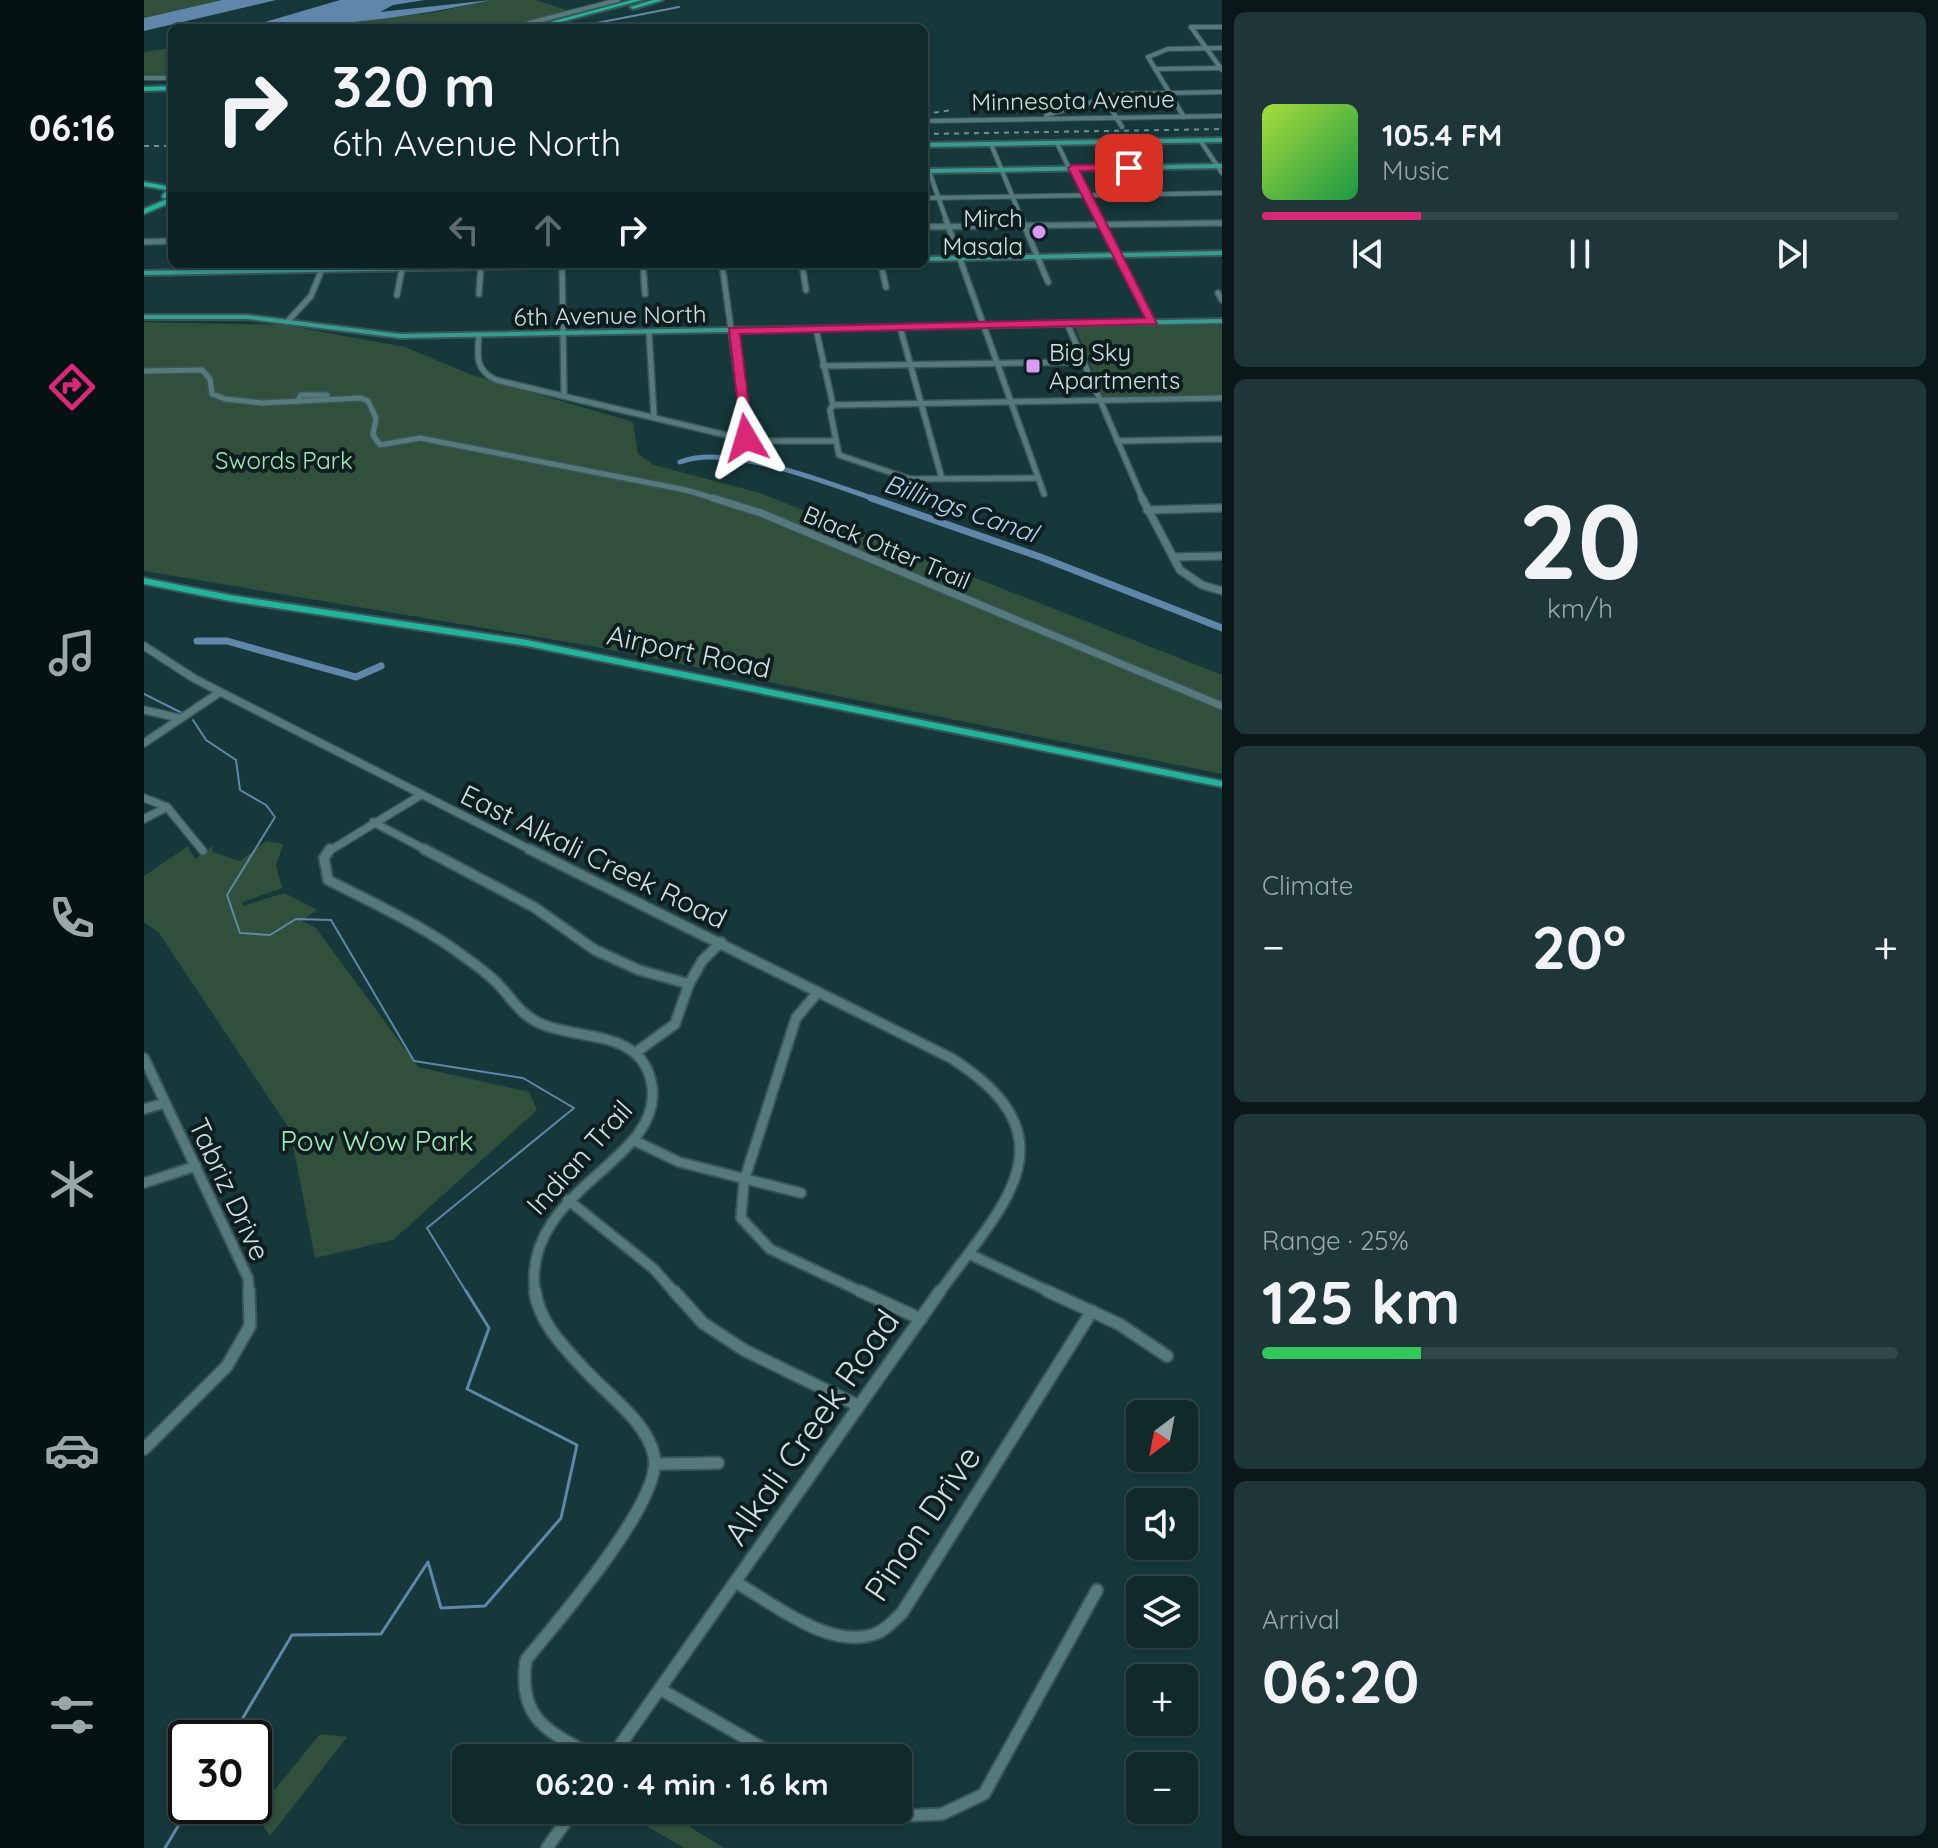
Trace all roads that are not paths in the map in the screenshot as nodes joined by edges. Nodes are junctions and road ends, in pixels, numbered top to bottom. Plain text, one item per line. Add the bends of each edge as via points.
1 (618, 0) edge
2 (639, 0) edge
3 (660, 0) edge
4 (525, 24) edge
5 (546, 24) edge
6 (568, 24) edge
7 (1222, 27) edge
8 (1206, 48) junction
9 (1222, 48) edge
10 (1155, 69) junction
11 (1221, 69) edge
12 (168, 83) edge
13 (144, 84) edge
14 (1222, 92) edge
15 (1172, 93) junction
16 (1104, 97) junction
17 (1222, 116) edge
18 (1117, 117) junction
19 (1184, 117) junction
20 (1026, 118) junction
21 (928, 121) edge
22 (1200, 140) junction
23 (1222, 140) edge
24 (1131, 142) junction
25 (1057, 143) junction
26 (991, 144) junction
27 (928, 145) edge
28 (1071, 168) junction
29 (1221, 168) edge
30 (928, 169) edge
31 (1001, 170) junction
32 (928, 174) edge
33 (147, 183) edge
34 (168, 183) edge
35 (168, 188) edge
36 (1222, 193) edge
37 (1086, 196) junction
38 (168, 197) edge
39 (168, 197) edge
40 (1012, 197) junction
41 (928, 198) edge
42 (938, 198) junction
43 (144, 206) edge
44 (144, 212) edge
45 (1222, 223) edge
46 (1101, 225) junction
47 (1025, 226) junction
48 (928, 227) edge
49 (949, 227) junction
50 (168, 241) edge
51 (144, 242) edge
52 (1222, 253) edge
53 (1117, 256) junction
54 (1039, 257) junction
55 (928, 259) edge
56 (959, 259) junction
57 (293, 268) edge
58 (323, 268) edge
59 (403, 268) edge
60 (481, 268) edge
61 (562, 268) edge
62 (643, 268) edge
63 (723, 268) edge
64 (803, 268) edge
65 (882, 268) edge
66 (144, 273) edge
67 (1048, 282) dead end
68 (886, 287) dead end
69 (806, 290) dead end
70 (1218, 293) dead end
71 (479, 294) dead end
72 (645, 294) dead end
73 (397, 295) dead end
74 (1222, 300) edge
75 (144, 317) edge
76 (1152, 321) junction
77 (1222, 321) edge
78 (287, 322) junction
79 (1067, 323) junction
80 (984, 325) junction
81 (900, 327) junction
82 (816, 329) junction
83 (733, 330) junction
84 (563, 333) junction
85 (649, 333) junction
86 (479, 335) junction
87 (1084, 362) junction
88 (999, 363) junction
89 (910, 364) junction
90 (823, 366) junction
91 (144, 371) edge
92 (564, 394) junction
93 (1222, 398) edge
94 (1098, 400) junction
95 (1011, 401) junction
96 (920, 403) junction
97 (833, 405) junction
98 (654, 416) junction
99 (746, 438) junction
100 (1222, 439) edge
101 (835, 441) junction
102 (1117, 441) junction
103 (1038, 478) junction
104 (942, 479) junction
105 (1044, 494) dead end
106 (1222, 508) edge
107 (1147, 510) junction
108 (1222, 556) edge
109 (1173, 557) junction
110 (144, 581) edge
111 (1222, 591) edge
112 (144, 646) edge
113 (220, 692) junction
114 (1222, 706) edge
115 (144, 710) edge
116 (179, 718) junction
117 (144, 743) edge
118 (1222, 784) edge
119 (421, 795) junction
120 (144, 798) edge
121 (167, 807) junction
122 (144, 819) edge
123 (373, 822) junction
124 (203, 851) dead end
125 (721, 942) junction
126 (689, 984) junction
127 (818, 992) junction
128 (635, 1053) junction
129 (144, 1058) edge
130 (165, 1103) junction
131 (144, 1109) edge
132 (1014, 1117) joint
133 (633, 1140) junction
134 (196, 1166) junction
135 (744, 1181) junction
136 (144, 1183) edge
137 (801, 1193) dead end
138 (568, 1200) junction
139 (969, 1254) junction
140 (1092, 1311) junction
141 (921, 1319) junction
142 (1167, 1356) dead end
143 (857, 1405) junction
144 (144, 1449) edge
145 (718, 1463) dead end
146 (656, 1464) junction
147 (737, 1583) junction
148 (1097, 1590) dead end
149 (660, 1689) junction
150 (573, 1744) edge
151 (621, 1744) edge
152 (756, 1744) edge
153 (912, 1815) edge
154 (564, 1824) edge
155 (547, 1848) edge

1 - 4 street
2 - 5 highway
3 - 6 highway
7 - 8 street via 1191,27
8 - 9 street
8 - 10 street via 1168,49 1148,57
8 - 11 street
10 - 11 street
10 - 15 street
12 - 13 highway
14 - 15 street
15 - 16 street
15 - 19 street
16 - 18 street
16 - 20 street
17 - 19 street, Minnesota Avenue
18 - 19 street, Minnesota Avenue
18 - 20 street, Minnesota Avenue
18 - 24 street
20 - 21 street, Minnesota Avenue
22 - 23 main road
22 - 24 main road
22 - 29 street
24 - 25 main road
25 - 26 main road
25 - 28 street
26 - 27 main road
26 - 31 street
28 - 29 main road
28 - 31 main road
28 - 37 street
30 - 31 main road
31 - 40 street
32 - 42 street
33 - 34 highway
33 - 35 highway
36 - 37 street
37 - 40 street
37 - 46 street
38 - 43 highway
39 - 44 highway
40 - 42 street
40 - 47 street
41 - 42 street
42 - 49 street
45 - 46 street
46 - 47 street
46 - 53 street
47 - 49 street
47 - 54 street
48 - 49 street
49 - 56 street
50 - 51 street
52 - 53 main road
53 - 54 main road
53 - 76 street
54 - 56 main road
54 - 67 street
55 - 56 main road
56 - 80 street
57 - 66 main road
58 - 78 street via 309,303
59 - 73 street
60 - 71 street
61 - 84 street
62 - 72 street
63 - 83 street
64 - 69 street
65 - 68 street
70 - 74 street
75 - 78 main road, 6th Avenue North via 231,316
76 - 77 main road, 6th Avenue North
76 - 79 main road, 6th Avenue North
78 - 86 main road, 6th Avenue North via 382,336
79 - 80 main road, 6th Avenue North
79 - 87 street
80 - 81 main road, 6th Avenue North
80 - 88 street
81 - 82 main road, 6th Avenue North
81 - 89 street
82 - 83 main road, 6th Avenue North
82 - 90 street
83 - 85 main road, 6th Avenue North
83 - 99 street
84 - 85 main road, 6th Avenue North
84 - 86 main road, 6th Avenue North
84 - 92 street
85 - 98 street
86 - 92 street via 477,360 484,374
87 - 88 street
87 - 94 street
88 - 89 street
88 - 95 street
89 - 90 street
89 - 96 street
90 - 97 street
91 - 114 street, Black Otter Trail via 202,370 212,394 222,400 368,401 376,418 373,435 380,445 420,438 686,490 761,513
92 - 98 street
93 - 94 street
94 - 95 street
94 - 102 street
95 - 96 street
95 - 103 street
96 - 97 street
96 - 104 street
97 - 101 street
98 - 99 street
99 - 101 street
100 - 102 street
101 - 104 street via 839,455 910,479
102 - 107 street
103 - 104 street
103 - 105 street
106 - 107 street
107 - 109 street via 1159,523
108 - 109 street
109 - 111 street via 1185,580
110 - 118 highway, Airport Road via 540,645
112 - 113 street, East Alkali Creek Road
113 - 116 street
113 - 119 street, East Alkali Creek Road
115 - 116 street
116 - 117 street
119 - 123 street
119 - 125 street, East Alkali Creek Road
120 - 121 street
121 - 122 street
121 - 124 street
123 - 126 street via 534,907 595,950
123 - 128 street via 332,846 324,858 328,880 463,956 532,1021 596,1033
125 - 126 street
125 - 127 street, East Alkali Creek Road
126 - 128 street via 675,1024
127 - 132 street, East Alkali Creek Road via 975,1072
127 - 135 street via 796,1018
128 - 133 street, Indian Trail via 654,1085 653,1114
129 - 130 street, Tabriz Drive
130 - 131 street
130 - 134 street, Tabriz Drive
132 - 139 street, Alkali Creek Road via 1023,1153 1020,1174
133 - 135 street via 679,1162
133 - 138 street, Indian Trail
134 - 136 street
134 - 144 street, Tabriz Drive via 248,1278 250,1326 227,1366
135 - 137 street
135 - 141 street via 741,1218 770,1249
138 - 143 street via 654,1269 703,1323 744,1350
138 - 146 street, Indian Trail via 543,1229 529,1269 538,1309 639,1427
139 - 140 street
139 - 141 street, Alkali Creek Road
140 - 142 street
140 - 147 street, Pinon Drive via 902,1613 876,1634 851,1637 817,1628
141 - 143 street, Alkali Creek Road
143 - 147 street, Alkali Creek Road
145 - 146 street
146 - 150 street via 629,1523 526,1660 522,1703 539,1724
147 - 149 street, Alkali Creek Road
148 - 153 street via 984,1794 942,1814
149 - 151 street, Alkali Creek Road
149 - 152 street
154 - 155 street

